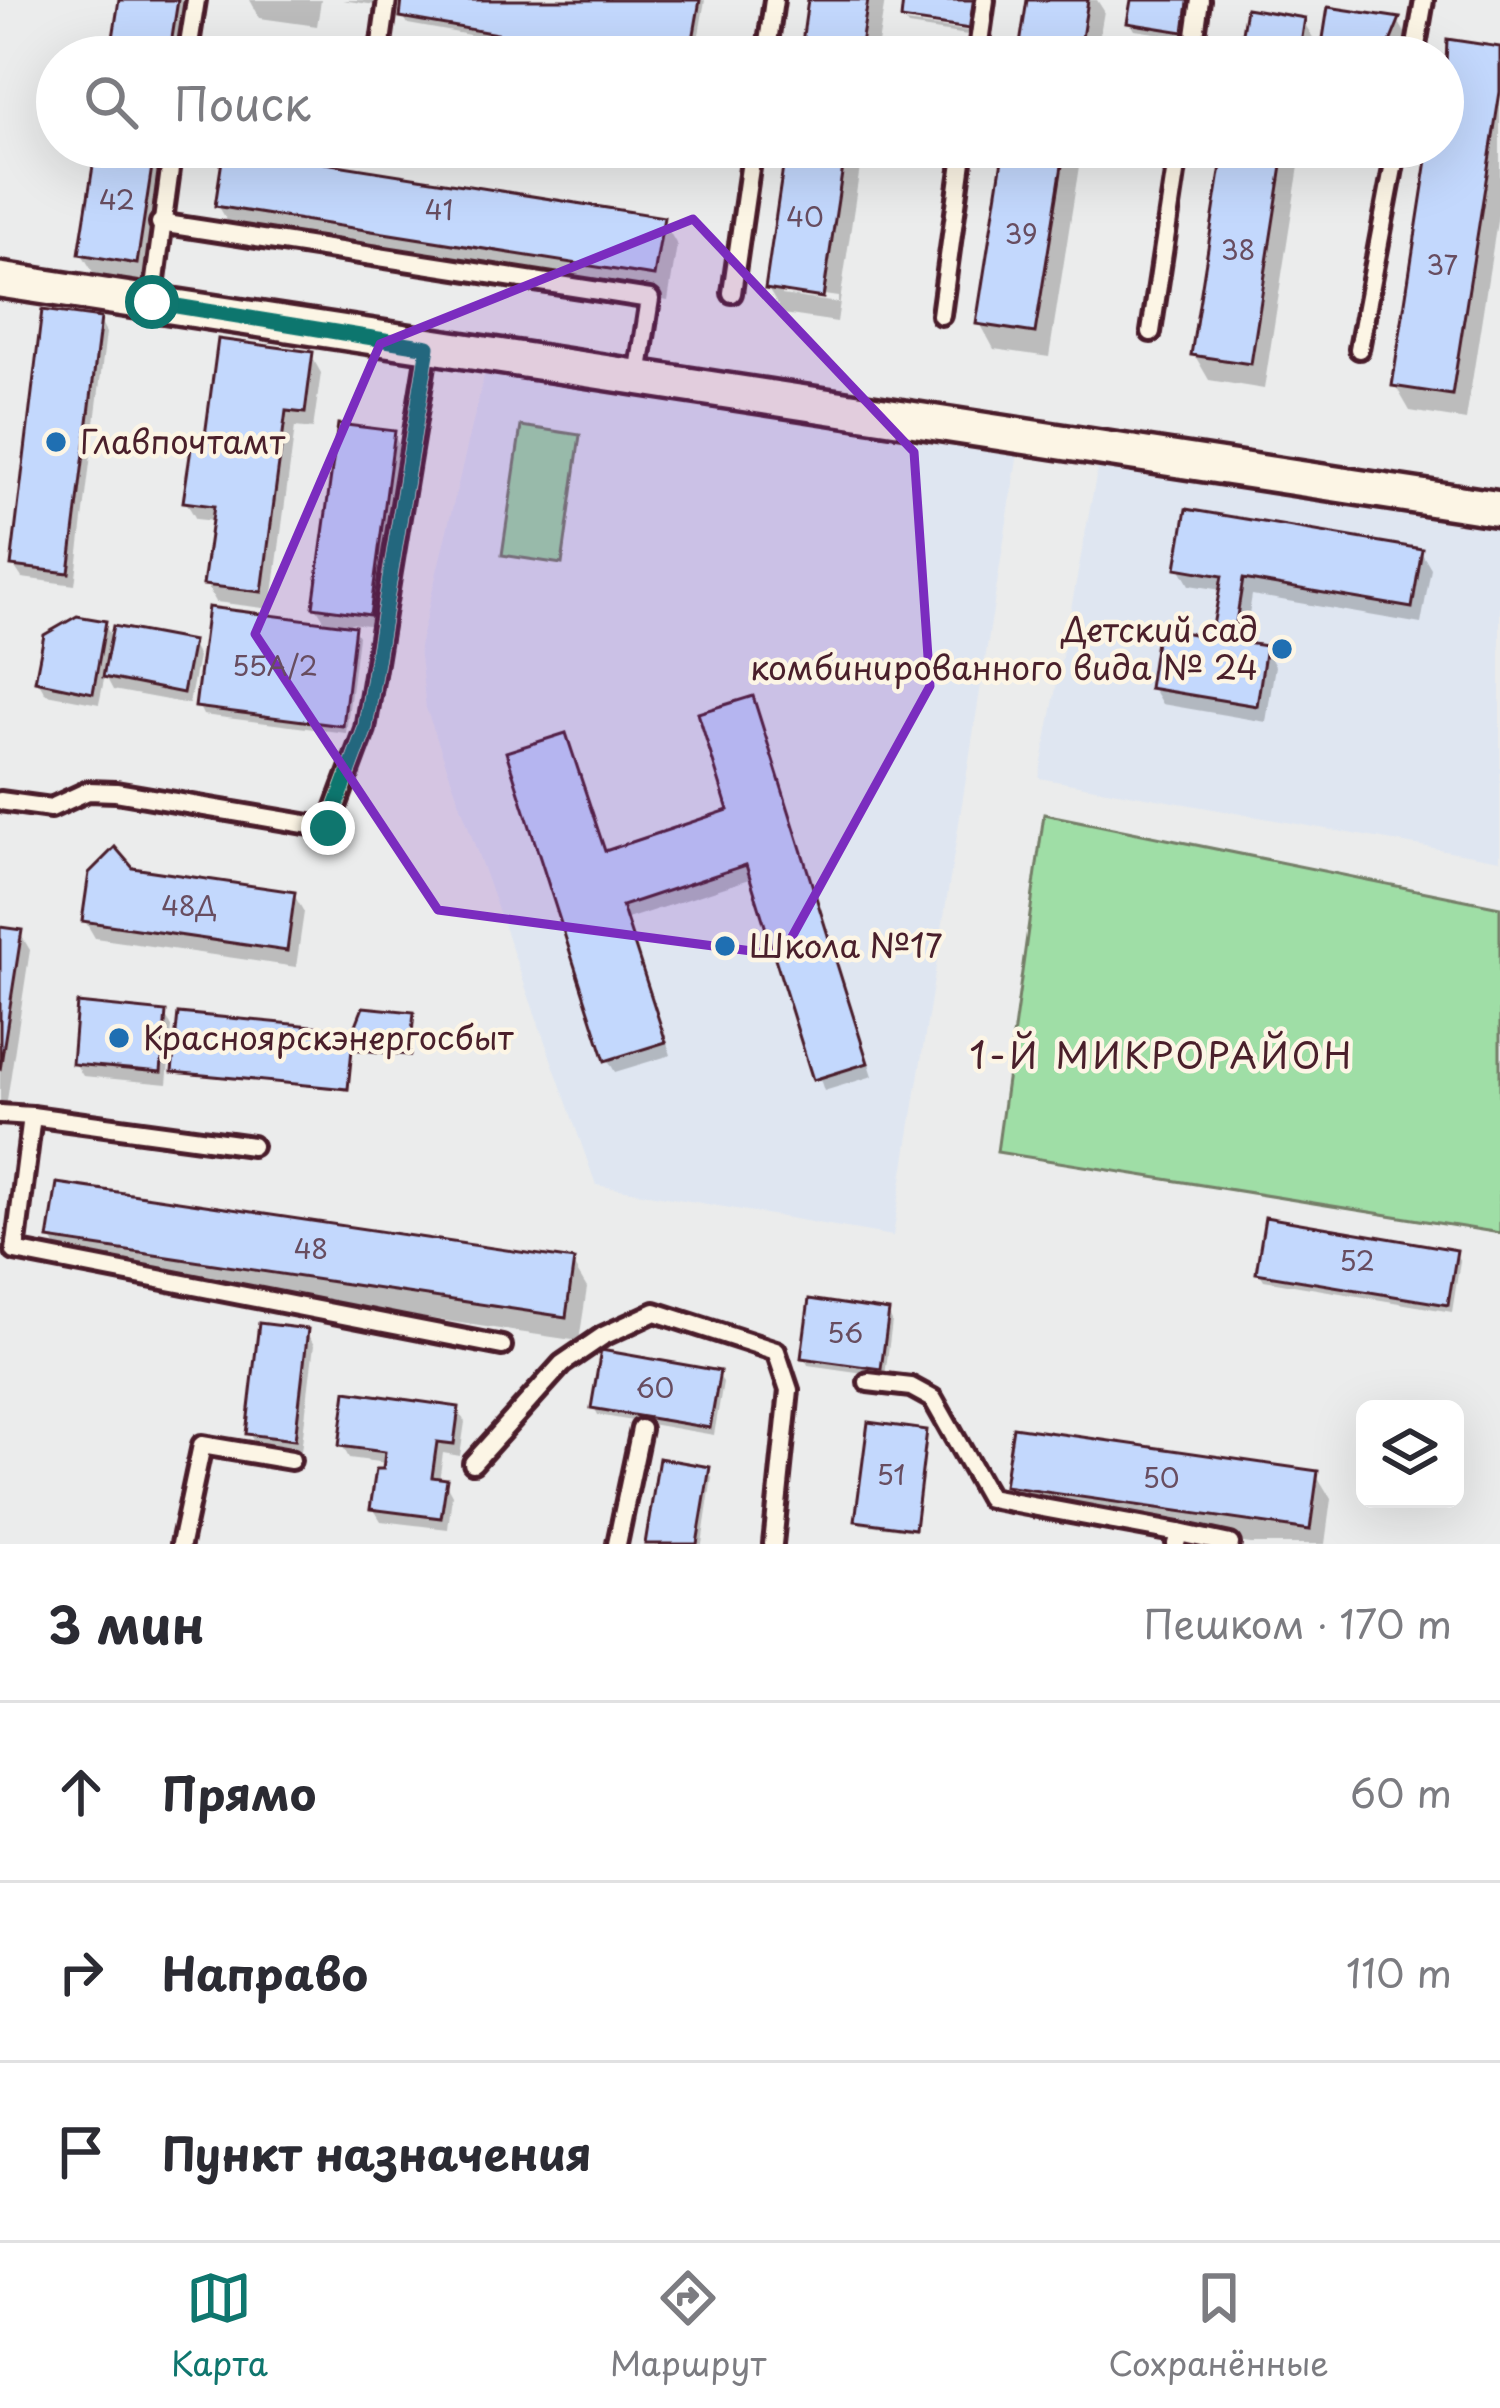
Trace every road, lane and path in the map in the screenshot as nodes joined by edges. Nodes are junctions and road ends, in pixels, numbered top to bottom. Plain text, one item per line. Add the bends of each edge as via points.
1 (196, 0) edge
2 (387, 0) edge
3 (774, 0) edge
4 (985, 0) edge
5 (1200, 0) edge
6 (1424, 0) edge
7 (190, 36) edge
8 (382, 36) edge
9 (769, 36) edge
10 (980, 36) edge
11 (1195, 36) edge
12 (1418, 36) edge
13 (169, 168) edge
14 (750, 168) edge
15 (961, 168) edge
16 (1176, 168) edge
17 (1393, 168) edge
18 (160, 223) junction
19 (0, 280) edge
20 (731, 293) dead end
21 (152, 302) junction
22 (941, 315) dead end
23 (1151, 332) dead end
24 (428, 347) junction
25 (1359, 350) dead end
26 (638, 376) junction
27 (1500, 509) edge
28 (0, 801) edge
29 (0, 1114) edge
30 (32, 1116) junction
31 (252, 1146) dead end
32 (7, 1250) edge
33 (502, 1346) dead end
34 (868, 1382) dead end
35 (641, 1429) dead end
36 (291, 1460) dead end
37 (473, 1463) dead end
38 (1177, 1539) edge
39 (181, 1544) edge
40 (617, 1544) edge
41 (773, 1544) edge
42 (1230, 1544) edge

1 - 7 lane
2 - 8 lane
3 - 9 lane
4 - 10 lane
5 - 11 lane
6 - 12 lane
13 - 18 lane
14 - 20 lane
15 - 22 lane
16 - 23 lane
17 - 25 lane
18 - 21 lane
18 - 26 lane via 650,299
19 - 21 street
21 - 24 street
24 - 26 street
24 - 28 lane via 365,729 328,828 116,792 88,791 51,808
26 - 27 street
29 - 30 lane
30 - 31 lane
30 - 32 lane
32 - 33 lane
34 - 38 lane via 911,1387 933,1400 989,1498
35 - 40 lane
36 - 39 lane via 202,1445
37 - 41 lane via 562,1364 655,1312 776,1351 790,1390
38 - 42 lane

